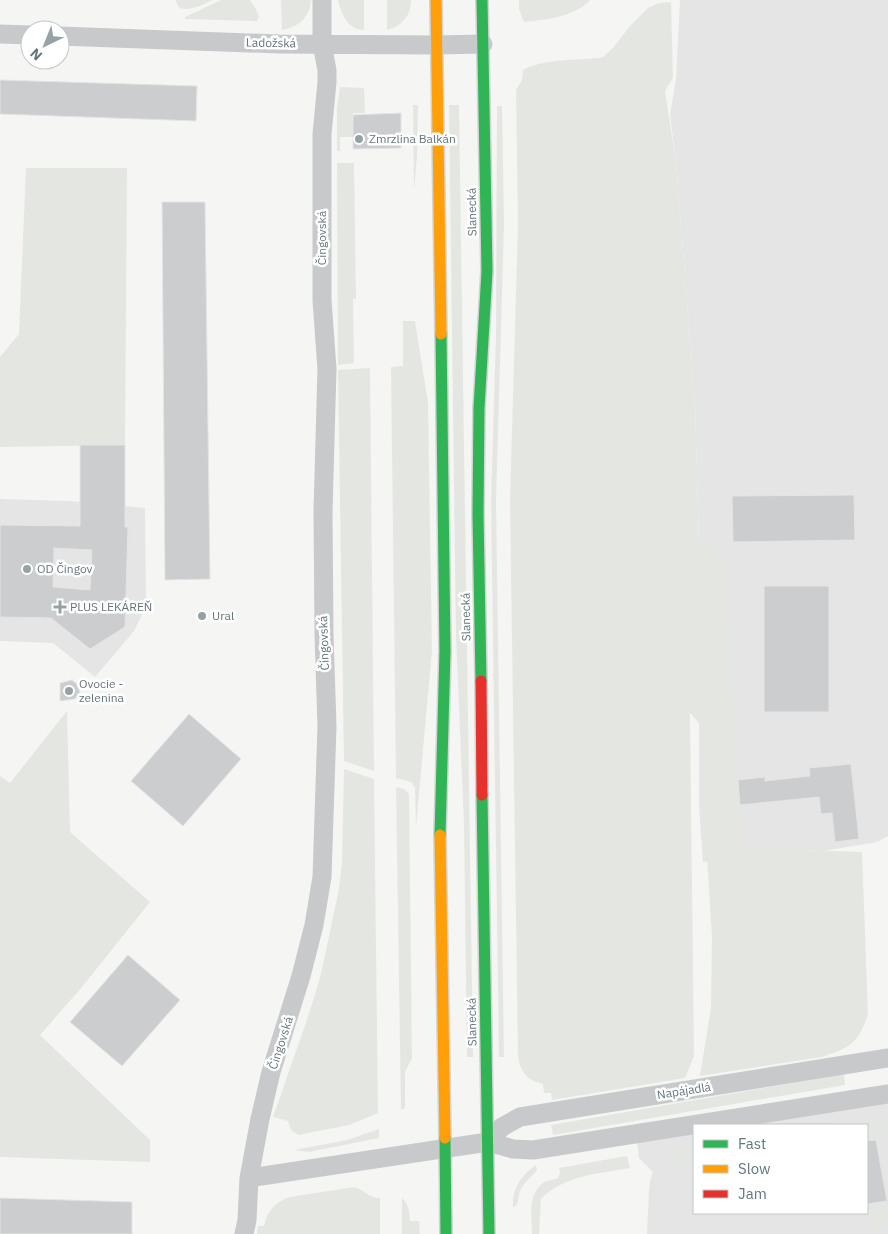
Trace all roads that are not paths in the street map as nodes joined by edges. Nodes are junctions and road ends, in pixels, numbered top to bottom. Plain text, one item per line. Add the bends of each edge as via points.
1 (322, 0) edge
2 (436, 0) edge
3 (482, 0) edge
4 (0, 34) edge
5 (20, 35) edge
6 (70, 36) edge
7 (322, 44) junction
8 (483, 44) junction
9 (436, 45) junction
10 (888, 1058) edge
11 (888, 1094) edge
12 (698, 1124) edge
13 (693, 1125) edge
14 (488, 1142) junction
15 (445, 1148) junction
16 (249, 1178) junction
17 (244, 1234) edge
18 (446, 1234) edge
19 (489, 1234) edge

1 - 7 street, Čingovská
2 - 9 main road, Slanecká
3 - 8 main road, Slanecká
4 - 5 street
6 - 7 street, Ladožská
7 - 9 street, Ladožská
7 - 16 street, Čingovská via 327,70 322,134 322,300 327,369 323,521 327,726 322,877 301,976 271,1072
8 - 9 street, Ladožská
8 - 14 main road, Slanecká via 487,271 479,408 478,514
9 - 15 main road, Slanecká via 444,652 440,824
10 - 14 street, Napájadlá via 520,1117 502,1127
11 - 12 street
13 - 14 street via 533,1150 513,1149
14 - 15 street
14 - 19 main road, Slanecká
15 - 16 street
15 - 18 main road, Slanecká
16 - 17 street, Čingovská

